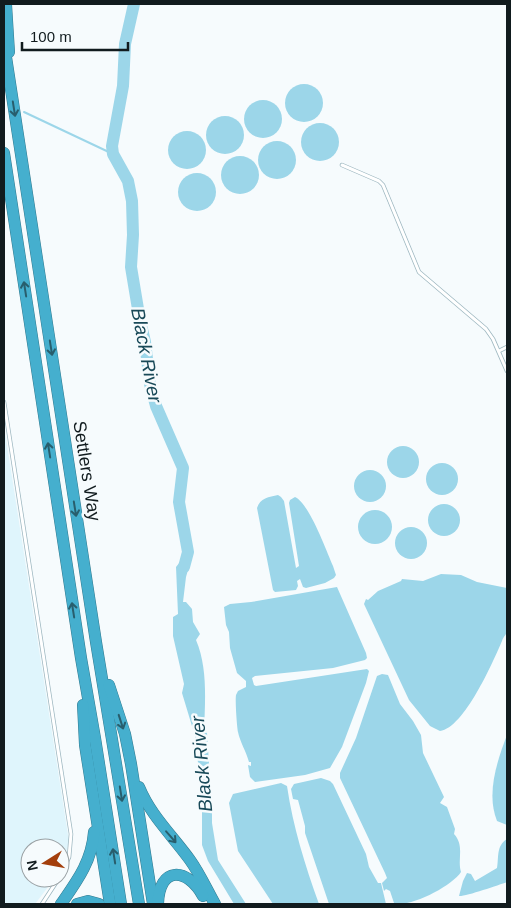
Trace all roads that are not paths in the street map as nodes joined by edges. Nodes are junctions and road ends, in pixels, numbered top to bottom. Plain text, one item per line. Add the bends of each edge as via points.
1 (6, 4) edge
2 (4, 44) edge
3 (9, 79) junction
4 (4, 153) edge
5 (342, 165) dead end
6 (507, 348) edge
7 (498, 351) junction
8 (507, 371) edge
9 (4, 402) edge
10 (96, 642) junction
11 (81, 658) junction
12 (131, 764) junction
13 (95, 808) junction
14 (70, 846) edge
15 (53, 888) edge
16 (42, 904) edge
17 (61, 904) edge
18 (77, 904) edge
19 (99, 904) edge
20 (110, 904) edge
21 (122, 904) edge
22 (139, 904) edge
23 (153, 904) edge
24 (158, 904) edge
25 (207, 904) edge
26 (215, 904) edge

1 - 3 highway
2 - 3 highway, Settlers Way
3 -> 10 highway, Settlers Way
11 -> 4 highway, Settlers Way
5 - 7 lane via 383,184 419,272 486,329
6 - 7 lane
7 - 8 lane
9 - 14 lane via 71,834
10 -> 12 highway
10 -> 22 highway, Settlers Way
11 - 13 highway via 85,745
21 -> 11 highway, Settlers Way
12 - 23 highway
12 -> 26 highway via 146,803 190,860
13 - 17 highway via 90,857
13 - 20 highway
15 - 16 lane
18 - 19 highway via 88,901
24 - 25 highway via 162,884 177,875 194,882

